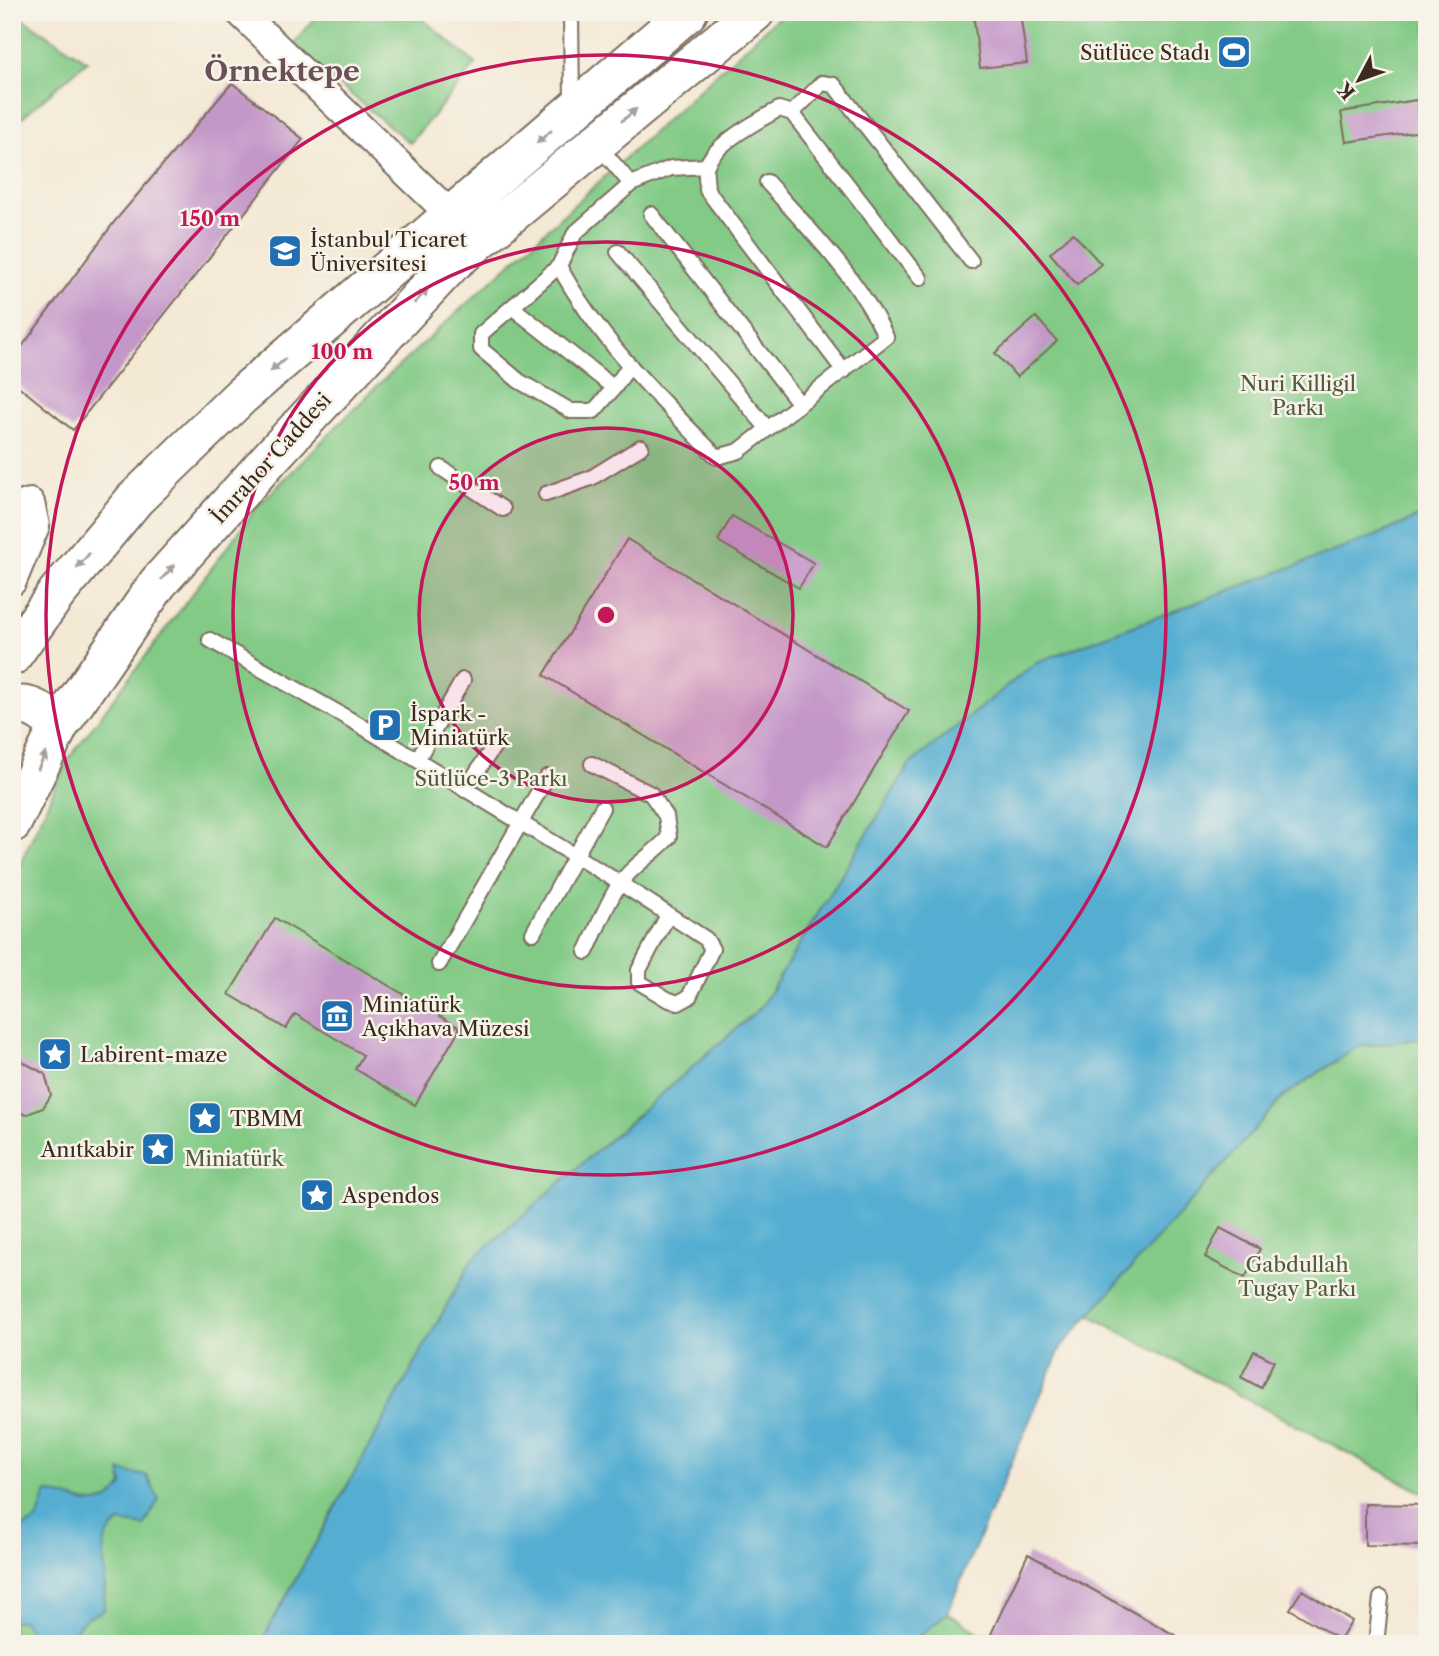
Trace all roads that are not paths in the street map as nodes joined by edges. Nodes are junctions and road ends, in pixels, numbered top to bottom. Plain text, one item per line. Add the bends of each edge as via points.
1 (240, 12) edge
2 (571, 12) edge
3 (688, 12) edge
4 (755, 12) edge
5 (572, 113) junction
6 (792, 113) junction
7 (596, 143) junction
8 (706, 166) junction
9 (767, 182) dead end
10 (631, 184) junction
11 (651, 214) dead end
12 (452, 216) junction
13 (618, 252) dead end
14 (971, 261) dead end
15 (559, 266) junction
16 (920, 278) dead end
17 (359, 296) junction
18 (513, 307) junction
19 (393, 326) junction
20 (630, 365) junction
21 (844, 371) junction
22 (614, 388) junction
23 (800, 404) junction
24 (767, 429) junction
25 (641, 447) dead end
26 (441, 468) dead end
27 (546, 494) dead end
28 (12, 509) edge
29 (503, 509) dead end
30 (12, 581) edge
31 (210, 640) dead end
32 (12, 656) edge
33 (463, 680) dead end
34 (12, 707) edge
35 (59, 726) junction
36 (494, 746) dead end
37 (417, 761) junction
38 (592, 764) dead end
39 (547, 777) dead end
40 (465, 790) junction
41 (602, 808) dead end
42 (12, 823) edge
43 (520, 823) junction
44 (574, 856) junction
45 (620, 883) junction
46 (668, 915) junction
47 (533, 933) dead end
48 (586, 952) dead end
49 (439, 964) dead end
50 (1381, 1598) dead end
51 (1376, 1644) edge

1 - 12 street
2 - 5 lane
3 - 5 main road
7 -> 4 main road, İmrahor Caddesi
5 -> 12 main road
6 - 8 lane via 779,109 754,123 718,149
6 - 14 lane via 822,83 834,85
6 - 16 lane
7 - 10 lane
19 -> 7 main road, İmrahor Caddesi via 452,263
8 - 10 lane via 671,168
8 - 21 lane via 707,190 723,214
9 - 21 lane via 873,309 886,337
10 - 15 lane via 575,233
11 - 23 lane
12 - 17 main road
13 - 24 lane
15 - 18 lane
15 - 20 lane via 577,300
17 - 19 main road
17 -> 32 main road via 241,396 135,499
18 - 22 lane
18 - 22 lane via 481,334 481,349 519,381 570,411 594,411
35 -> 19 main road, İmrahor Caddesi via 158,583
20 - 22 lane
20 - 24 lane via 718,457 739,452
21 - 23 lane
23 - 24 lane
25 - 27 lane via 591,478
26 - 29 lane
28 - 30 street via 30,503 35,526
31 - 37 lane
33 - 37 lane
34 - 35 main road via 22,704 40,711
42 -> 35 main road, İmrahor Caddesi
36 - 40 lane
37 - 40 lane
38 - 45 lane via 651,794 666,816 669,837
39 - 43 lane
40 - 43 lane
41 - 44 lane
43 - 44 lane
43 - 49 lane
44 - 45 lane
44 - 47 lane
45 - 46 lane
45 - 48 lane
46 - 46 lane via 706,939 712,949 689,997 678,1003 639,982 639,970
50 - 51 lane

